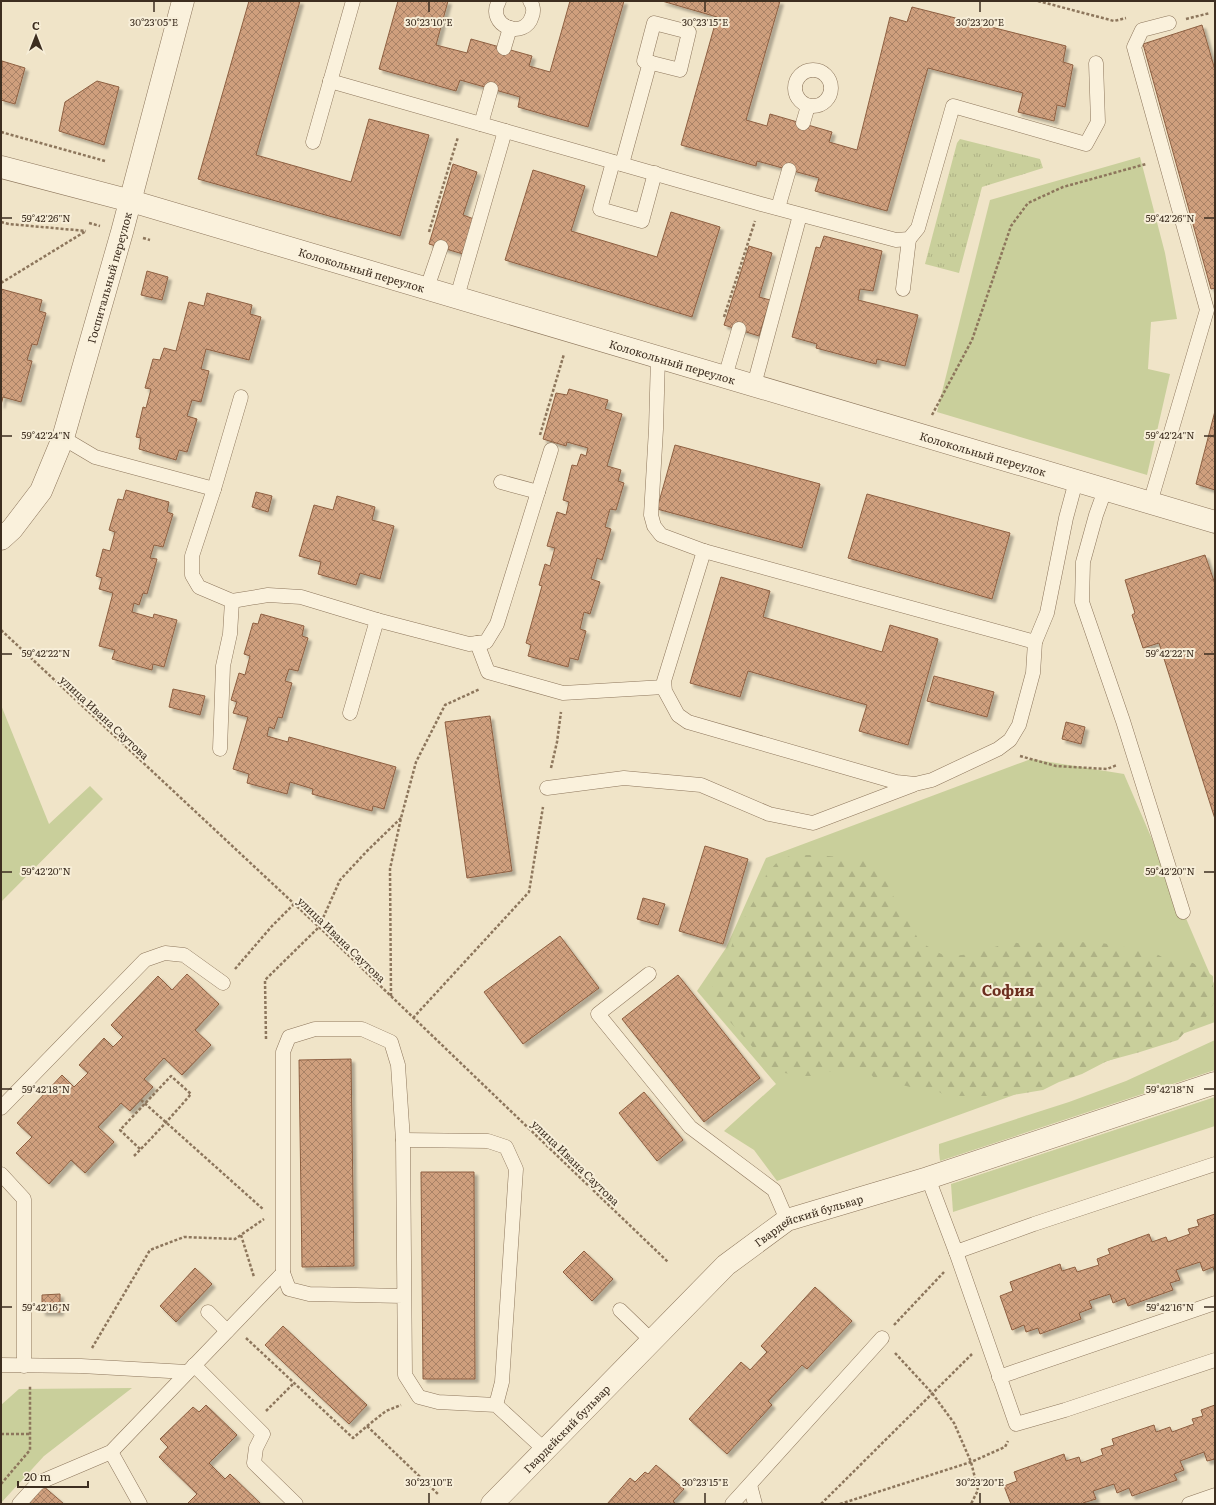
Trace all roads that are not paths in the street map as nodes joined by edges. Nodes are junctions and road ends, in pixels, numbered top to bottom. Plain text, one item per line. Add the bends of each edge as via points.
1 (183, 1) edge
2 (353, 1) edge
3 (500, 1) edge
4 (530, 1) edge
5 (1168, 23) dead end
6 (510, 28) junction
7 (504, 48) dead end
8 (650, 62) dead end
9 (1096, 63) dead end
10 (330, 81) junction
11 (491, 89) dead end
12 (808, 106) dead end
13 (803, 123) dead end
14 (482, 124) junction
15 (505, 131) junction
16 (313, 142) dead end
17 (617, 163) junction
18 (1, 167) edge
19 (789, 170) dead end
20 (655, 174) junction
21 (131, 200) junction
22 (778, 208) junction
23 (800, 215) junction
24 (909, 239) junction
25 (441, 247) dead end
26 (427, 288) junction
27 (903, 289) dead end
28 (457, 297) junction
29 (739, 330) dead end
30 (658, 357) junction
31 (725, 376) junction
32 (754, 385) junction
33 (241, 397) dead end
34 (63, 438) junction
35 (551, 450) road end
36 (1076, 481) junction
37 (501, 482) dead end
38 (214, 489) junction
39 (1105, 490) junction
40 (538, 492) junction
41 (1150, 503) junction
42 (1215, 522) edge
43 (1, 539) edge
44 (704, 551) junction
45 (232, 601) junction
46 (378, 620) junction
47 (1035, 642) junction
48 (477, 643) junction
49 (664, 687) junction
50 (350, 713) dead end
51 (220, 749) dead end
52 (915, 784) junction
53 (547, 788) dead end
54 (1183, 912) dead end
55 (650, 974) dead end
56 (222, 983) road end
57 (1215, 1084) edge
58 (1, 1108) edge
59 (403, 1140) junction
60 (1215, 1164) edge
61 (1, 1174) edge
62 (928, 1178) junction
63 (787, 1220) junction
64 (957, 1255) junction
65 (283, 1273) junction
66 (403, 1296) junction
67 (1215, 1303) edge
68 (620, 1310) dead end
69 (208, 1312) dead end
70 (230, 1328) junction
71 (882, 1338) road end
72 (652, 1341) junction
73 (1215, 1360) edge
74 (1, 1365) edge
75 (27, 1366) junction
76 (191, 1369) junction
77 (999, 1377) junction
78 (496, 1405) junction
79 (545, 1450) junction
80 (111, 1452) junction
81 (750, 1485) junction
82 (1215, 1496) edge
83 (19, 1504) edge
84 (140, 1504) edge
85 (296, 1504) edge
86 (492, 1504) edge
87 (732, 1504) edge
88 (755, 1504) edge
89 (1189, 1504) edge

1 - 21 street, Госпитальный переулок
2 - 10 lane
3 - 6 lane via 496,10 497,16 500,22
4 - 6 lane via 533,9 531,20 522,28
5 - 41 lane via 1142,30 1134,47 1207,310
6 - 7 lane
8 - 17 lane
9 - 24 lane via 1098,122 1086,144 953,106 918,228
10 - 14 lane
10 - 16 lane
11 - 14 lane
12 - 13 lane
14 - 15 lane
15 - 17 lane
15 - 28 lane
17 - 20 lane
17 - 20 lane via 600,209 642,221
18 - 21 street, Колокольный переулок
19 - 22 lane
20 - 22 lane
21 - 26 street, Колокольный переулок
21 - 34 street, Госпитальный переулок
22 - 23 lane
23 - 24 lane via 896,240
23 - 32 lane
24 - 27 lane
25 - 26 lane
26 - 28 street, Колокольный переулок
28 - 30 street, Колокольный переулок
29 - 31 lane
30 - 31 street, Колокольный переулок
30 - 44 lane via 651,515 654,526 661,534
31 - 32 street, Колокольный переулок
32 - 36 street, Колокольный переулок
33 - 38 lane
34 - 38 lane via 95,457
34 - 43 street, Госпитальный переулок via 41,491 12,529
35 - 40 lane
36 - 39 street, Колокольный переулок
36 - 47 lane via 1047,613
37 - 40 lane
38 - 45 lane via 192,556 192,574 199,587
39 - 41 street, Колокольный переулок
39 - 54 lane via 1083,562 1082,602
40 - 48 lane via 497,624 486,642
41 - 42 street, Колокольный переулок
44 - 47 lane
44 - 49 lane
45 - 46 lane via 268,595 301,597
45 - 51 lane via 230,634 223,666
46 - 48 lane via 469,644
46 - 50 lane
47 - 52 lane via 1033,673 1018,725 1010,740 998,749 932,780
48 - 49 lane via 488,672 564,692
49 - 52 lane via 678,714 688,722 896,782
52 - 53 lane via 813,823 769,814 701,785 624,778
55 - 63 lane via 598,1014 690,1127 774,1190
56 - 58 lane via 184,955 165,953 145,960
57 - 62 street, Гвардейский бульвар
59 - 65 lane via 398,1065 391,1042 362,1029 315,1029 289,1037 283,1052 276,1217
59 - 66 lane
59 - 78 lane via 488,1141 506,1147 516,1168 502,1382
60 - 64 lane via 1034,1224
61 - 75 lane via 24,1200
62 - 63 street, Гвардейский бульвар
62 - 64 lane
63 - 72 street, Гвардейский бульвар via 726,1265
64 - 77 lane
65 - 66 lane via 289,1289 309,1294
65 - 70 lane
66 - 78 lane via 405,1375 419,1398 438,1402
67 - 77 lane
68 - 72 lane
69 - 70 lane
70 - 76 lane
71 - 81 lane
72 - 79 street, Гвардейский бульвар
73 - 77 lane via 1016,1424
74 - 75 lane
75 - 76 lane
76 - 80 lane
76 - 85 lane via 263,1434 256,1448 254,1463
78 - 79 lane
79 - 86 street, Гвардейский бульвар
80 - 83 lane via 38,1483
80 - 84 lane
81 - 87 lane
81 - 88 lane
82 - 89 lane

